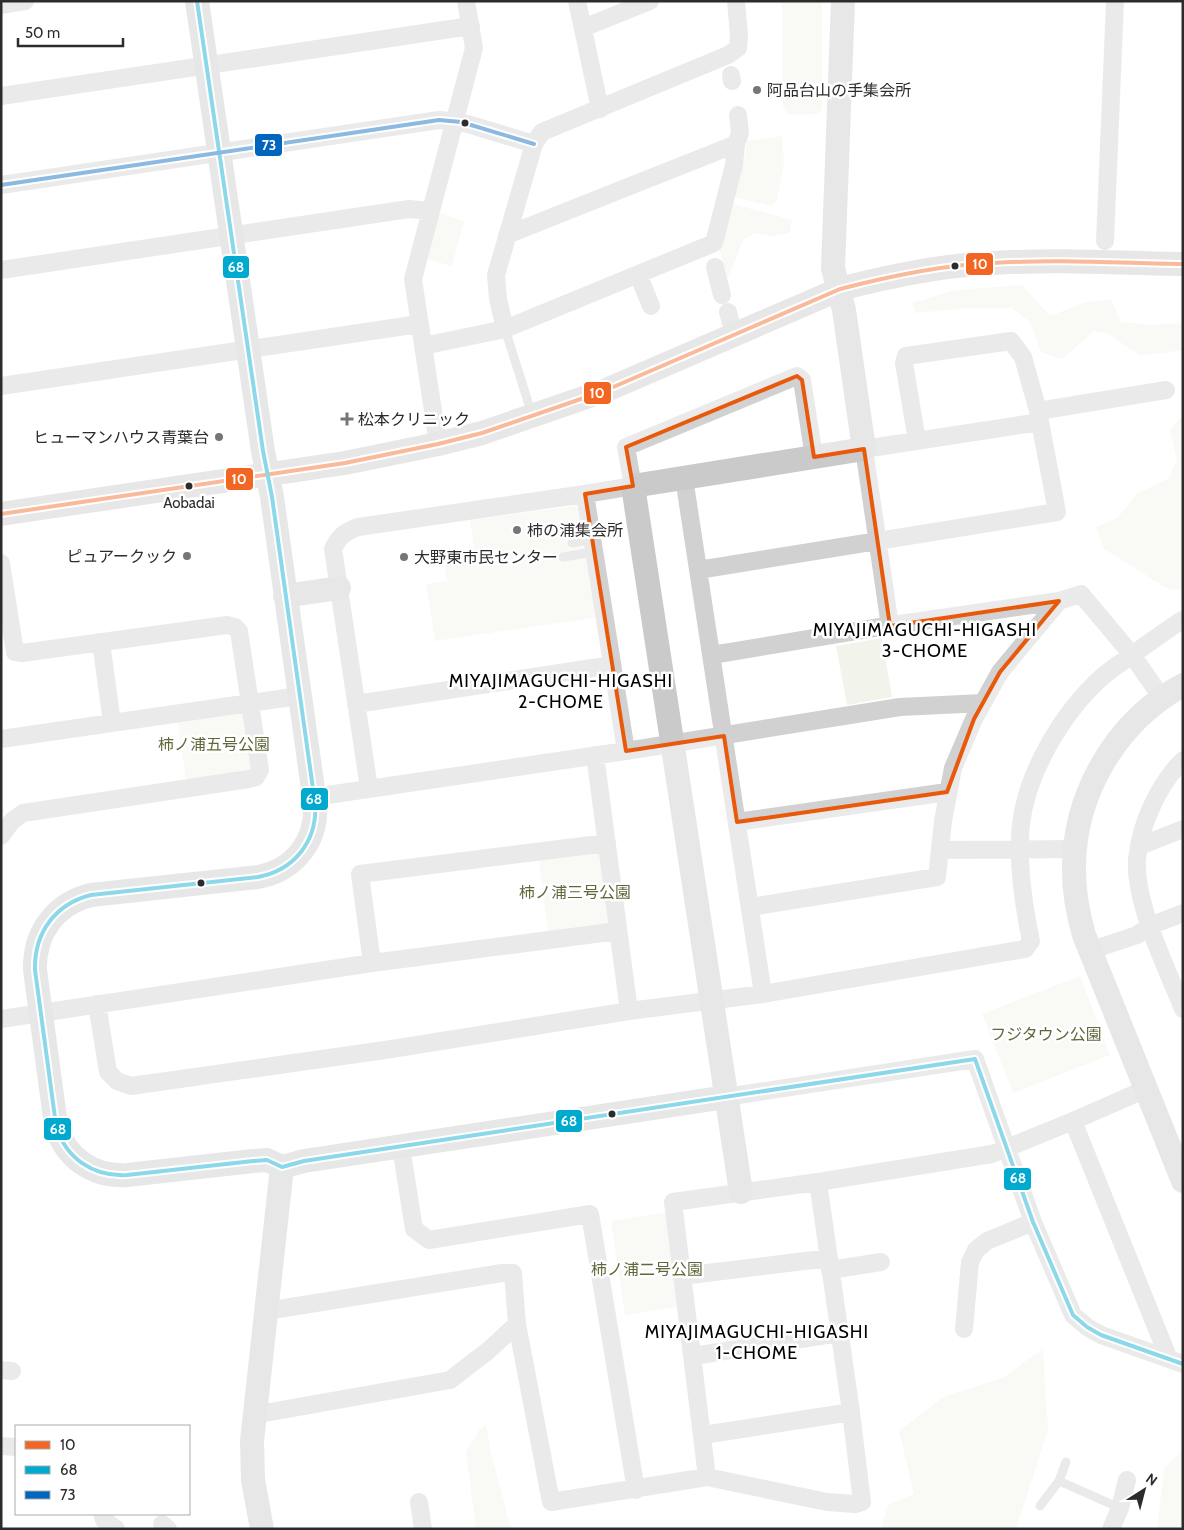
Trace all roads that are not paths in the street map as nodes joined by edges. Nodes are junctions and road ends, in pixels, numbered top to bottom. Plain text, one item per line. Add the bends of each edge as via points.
1 (25, 1) edge
2 (198, 1) edge
3 (466, 1) edge
4 (577, 1) edge
5 (650, 1) edge
6 (736, 1) edge
7 (843, 1) edge
8 (1115, 1) edge
9 (1, 5) edge
10 (471, 26) junction
11 (583, 28) junction
12 (207, 65) junction
13 (1, 96) edge
14 (600, 109) junction
15 (738, 115) dead end
16 (455, 121) junction
17 (742, 136) junction
18 (534, 144) junction
19 (219, 152) junction
20 (1, 185) edge
21 (431, 211) junction
22 (507, 235) junction
23 (231, 236) junction
24 (1105, 241) dead end
25 (713, 255) junction
26 (1183, 264) edge
27 (1, 270) edge
28 (638, 274) junction
29 (840, 289) junction
30 (722, 295) dead end
31 (651, 306) dead end
32 (419, 324) junction
33 (505, 329) junction
34 (423, 346) junction
35 (248, 349) junction
36 (1, 386) edge
37 (1166, 390) dead end
38 (530, 405) dead end
39 (1039, 416) junction
40 (917, 441) junction
41 (438, 444) junction
42 (864, 449) junction
43 (814, 457) junction
44 (268, 474) junction
45 (684, 478) junction
46 (633, 486) junction
47 (585, 494) junction
48 (1, 514) edge
49 (877, 541) junction
50 (572, 543) dead end
51 (592, 544) junction
52 (563, 557) dead end
53 (1, 563) edge
54 (698, 570) junction
55 (339, 588) junction
56 (285, 596) junction
57 (1059, 601) junction
58 (4, 604) edge
59 (1182, 620) edge
60 (890, 626) junction
61 (101, 642) junction
62 (712, 655) junction
63 (1132, 655) junction
64 (612, 665) junction
65 (1183, 685) edge
66 (299, 696) junction
67 (1162, 698) junction
68 (249, 703) junction
69 (984, 703) junction
70 (356, 704) junction
71 (112, 723) junction
72 (724, 736) junction
73 (1, 739) edge
74 (672, 744) junction
75 (626, 751) junction
76 (596, 755) junction
77 (1183, 760) edge
78 (369, 788) junction
79 (947, 792) junction
80 (314, 797) junction
81 (23, 813) junction
82 (1, 816) edge
83 (737, 822) junction
84 (1183, 829) edge
85 (1, 836) edge
86 (607, 844) junction
87 (1140, 846) junction
88 (1075, 849) junction
89 (940, 850) junction
90 (1020, 850) junction
91 (751, 907) junction
92 (1183, 913) edge
93 (1150, 926) junction
94 (618, 931) junction
95 (1101, 947) dead end
96 (372, 963) junction
97 (763, 994) junction
98 (712, 1001) junction
99 (1181, 1001) edge
100 (97, 1004) junction
101 (629, 1012) junction
102 (41, 1013) junction
103 (1, 1019) edge
104 (1146, 1089) junction
105 (726, 1097) junction
106 (1073, 1122) junction
107 (401, 1147) junction
108 (1007, 1148) junction
109 (282, 1167) junction
110 (1183, 1181) edge
111 (818, 1182) junction
112 (741, 1192) junction
113 (1033, 1222) junction
114 (881, 1262) dead end
115 (830, 1264) junction
116 (682, 1276) junction
117 (266, 1311) junction
118 (517, 1324) junction
119 (964, 1329) dead end
120 (840, 1333) junction
121 (693, 1356) junction
122 (1176, 1362) edge
123 (851, 1412) junction
124 (254, 1415) junction
125 (703, 1435) junction
126 (1, 1446) edge
127 (15, 1447) edge
128 (1066, 1462) dead end
129 (707, 1477) junction
130 (1127, 1480) dead end
131 (1059, 1481) junction
132 (636, 1490) junction
133 (419, 1502) dead end
134 (1040, 1506) dead end
135 (1120, 1508) junction
136 (102, 1515) edge
137 (116, 1529) edge
138 (262, 1529) edge
139 (423, 1529) edge
140 (1111, 1529) edge

1 - 9 street
2 - 12 street
3 - 10 street
4 - 11 street
5 - 11 street
6 - 14 street via 738,48 730,70
7 - 29 street via 831,126 834,268
8 - 24 street
10 - 12 street
10 - 16 street via 474,48
11 - 14 street
12 - 13 street
12 - 19 street
14 - 18 street via 542,132
15 - 17 street
16 - 18 street
16 - 19 street via 436,120
16 - 21 street
17 - 22 street
17 - 25 street
18 - 22 street
19 - 20 street
19 - 23 street
21 - 23 street via 409,209
21 - 32 street via 413,274
22 - 33 street via 496,275
23 - 27 street
23 - 35 street
25 - 28 street
25 - 30 street
26 - 29 street via 994,263 932,269
28 - 31 street
28 - 33 street
29 - 41 street via 815,301 731,323 604,391 482,433
29 - 42 street
32 - 34 street
32 - 35 street
33 - 34 street
33 - 38 lane
34 - 41 street
35 - 36 street
35 - 44 street
37 - 39 street
39 - 40 street
39 - 40 street via 1023,357 1011,341 906,356 904,363
39 - 49 street via 1058,512
40 - 42 street
41 - 44 street via 391,455
42 - 43 street
42 - 49 street
43 - 45 street
43 - 46 street via 802,380 797,376 626,447
44 - 48 street
44 - 56 street
45 - 46 street
45 - 54 street
46 - 47 street
46 - 74 street
47 - 51 street
47 - 55 street via 358,527 345,532 333,549
49 - 54 street
49 - 60 street
50 - 51 lane
51 - 52 lane via 587,553
51 - 64 street
53 - 58 street
54 - 62 street
55 - 56 street
55 - 70 street
56 - 66 street
57 - 60 street
57 - 63 street via 1081,594
57 - 69 street via 1000,672
58 - 61 street via 14,652
59 - 63 street
60 - 62 street
61 - 68 street via 227,625 235,627 239,631
61 - 71 street
62 - 72 street
63 - 67 street
63 - 90 street via 1102,676 1065,719 1051,741 1028,793
64 - 70 street
64 - 75 street
65 - 67 street
66 - 68 street
66 - 80 street
67 - 88 street via 1125,732 1100,767 1083,807
68 - 71 street
68 - 81 street via 248,721 260,770 256,777
69 - 72 street via 900,707
69 - 79 street via 953,768
70 - 78 street
71 - 73 street
72 - 74 street
72 - 83 street
74 - 75 street
74 - 98 street
75 - 76 street
76 - 78 street
76 - 86 street
77 - 87 street via 1158,794 1146,820
78 - 80 street
79 - 83 street
79 - 89 street
80 - 102 street via 315,818 310,839 297,857 279,870 258,877 91,896 60,909 44,928 36,953
81 - 82 street
81 - 85 street
83 - 91 street
84 - 87 street
86 - 94 street
86 - 96 street via 360,874
87 - 93 street via 1138,874
88 - 90 street
88 - 104 street via 1075,893 1084,935
89 - 90 street
89 - 91 street via 937,877
90 - 97 street via 1031,941 1024,949
91 - 97 street
92 - 93 street
93 - 95 street via 1137,935
93 - 99 street
94 - 96 street
94 - 101 street
96 - 100 street
97 - 98 street
98 - 101 street
98 - 105 street
100 - 101 street via 108,1072 117,1081 131,1086
100 - 102 street
102 - 103 street
102 - 109 street via 58,1132 68,1150 88,1168 120,1176 267,1160
104 - 106 street
104 - 110 street
105 - 107 street
105 - 108 street via 975,1059
105 - 112 street
106 - 108 street
106 - 122 street
107 - 109 street
107 - 132 street via 414,1229 429,1240 590,1214
108 - 111 street via 992,1154
108 - 113 street
109 - 117 street
111 - 112 street
111 - 115 street
112 - 116 street via 673,1202
113 - 119 street via 987,1241 976,1250 970,1262
113 - 122 street via 1073,1315 1101,1335
114 - 115 street
115 - 116 street
115 - 120 street
116 - 121 street
117 - 118 street via 513,1273
117 - 124 street
118 - 124 street via 450,1380
118 - 132 street via 551,1502
120 - 121 street
120 - 123 street
121 - 125 street
123 - 125 street
123 - 129 street via 862,1502 827,1502
124 - 138 street via 252,1467
125 - 129 street
126 - 127 street
128 - 131 lane
129 - 132 street
130 - 135 street
131 - 134 lane
131 - 135 lane
133 - 139 street
135 - 140 street
136 - 137 street

